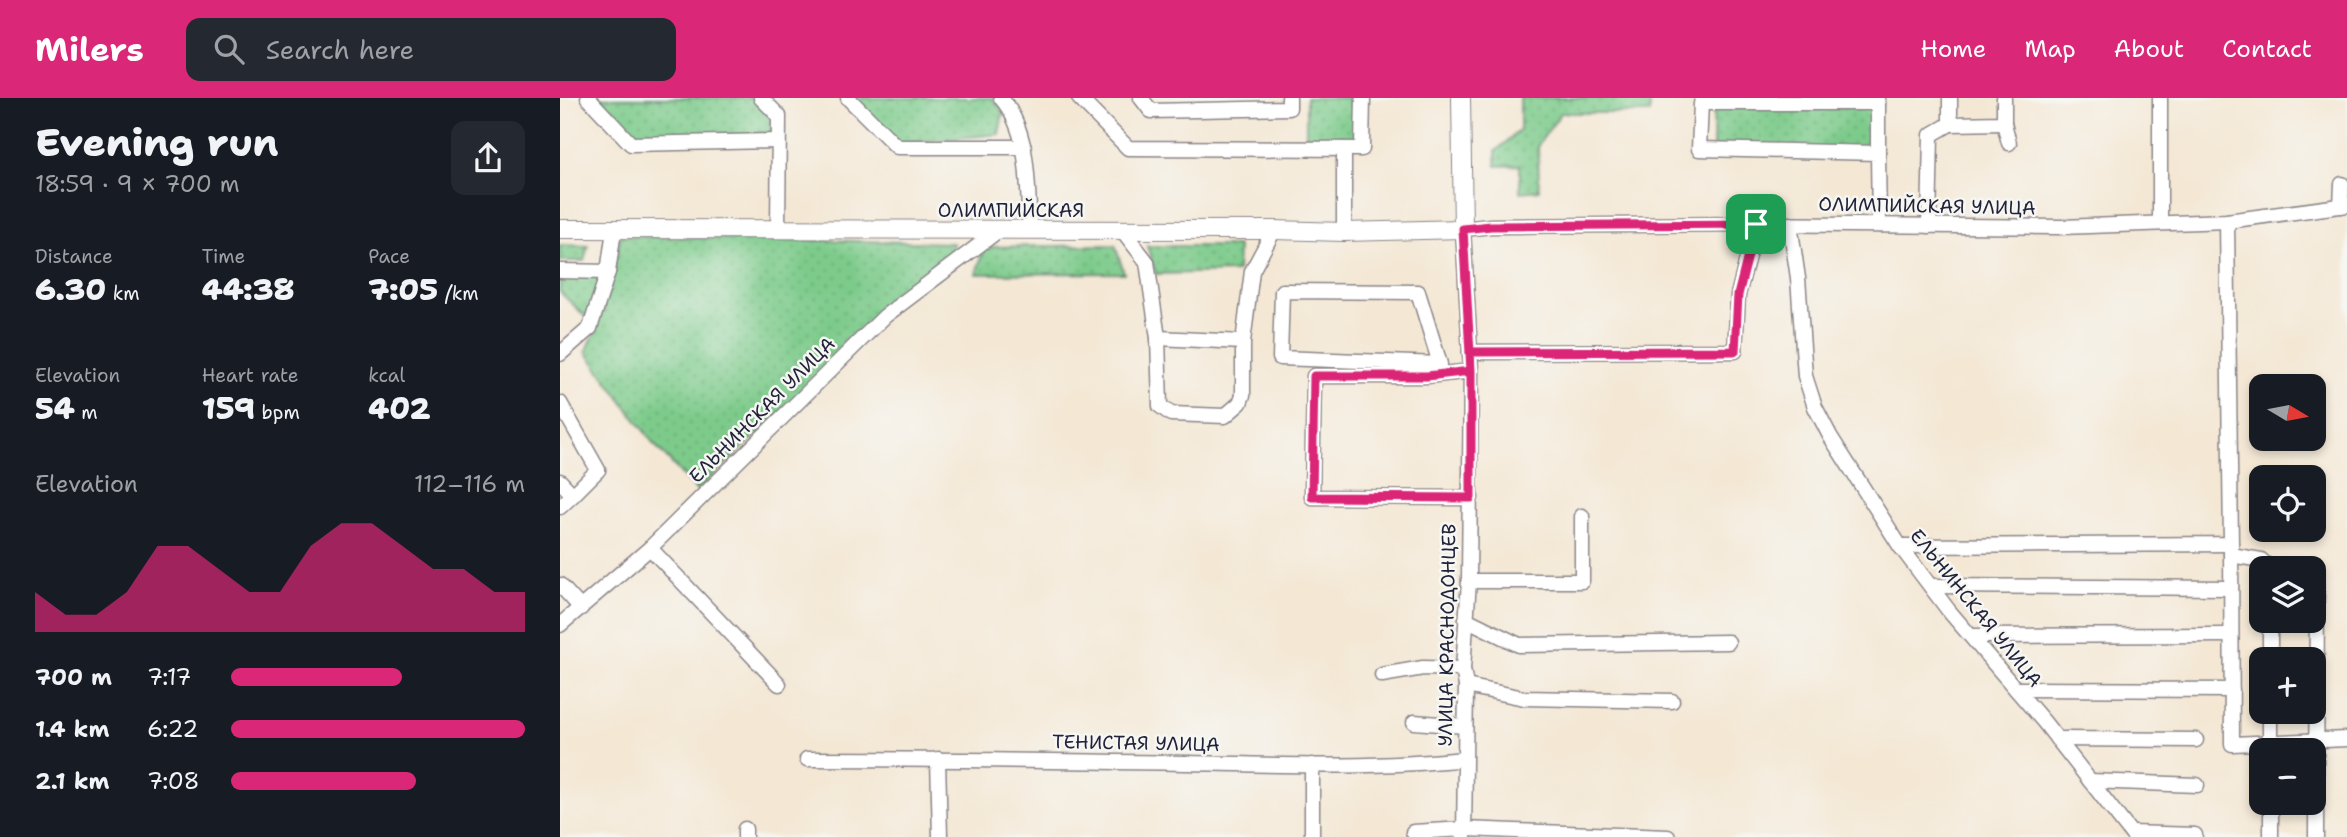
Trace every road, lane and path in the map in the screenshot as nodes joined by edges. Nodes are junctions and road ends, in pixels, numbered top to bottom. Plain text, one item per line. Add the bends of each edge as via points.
1 (588, 98) edge
2 (761, 98) edge
3 (848, 98) edge
4 (1000, 98) edge
5 (1079, 98) edge
6 (1141, 98) edge
7 (1289, 98) edge
8 (1363, 98) edge
9 (1461, 98) edge
10 (1950, 98) edge
11 (2004, 98) edge
12 (2160, 98) edge
13 (1878, 101) edge
14 (2004, 123) junction
15 (1950, 124) junction
16 (778, 141) junction
17 (2009, 143) dead end
18 (1024, 147) junction
19 (1345, 149) junction
20 (1878, 153) junction
21 (2342, 184) dead end
22 (2344, 205) edge
23 (2227, 221) junction
24 (2160, 223) junction
25 (1756, 224) junction
26 (1790, 224) junction
27 (1879, 225) junction
28 (1929, 226) junction
29 (560, 229) edge
30 (1463, 229) junction
31 (614, 230) junction
32 (778, 230) junction
33 (999, 230) junction
34 (1030, 230) junction
35 (1274, 230) junction
36 (1123, 231) junction
37 (1343, 232) junction
38 (560, 271) edge
39 (608, 272) junction
40 (1158, 338) junction
41 (1243, 342) junction
42 (1470, 352) junction
43 (560, 354) edge
44 (1440, 364) joint
45 (1471, 371) junction
46 (560, 403) edge
47 (560, 481) edge
48 (573, 495) junction
49 (1471, 498) junction
50 (560, 508) edge
51 (1583, 516) dead end
52 (1900, 546) junction
53 (650, 548) junction
54 (2231, 549) junction
55 (2250, 556) edge
56 (1469, 581) junction
57 (560, 585) edge
58 (1931, 586) junction
59 (2231, 588) junction
60 (581, 608) junction
61 (1466, 619) junction
62 (560, 625) edge
63 (2316, 633) edge
64 (2231, 635) junction
65 (1971, 636) junction
66 (1728, 642) dead end
67 (1463, 669) junction
68 (1382, 676) dead end
69 (779, 684) dead end
70 (1466, 686) junction
71 (2016, 689) junction
72 (2232, 690) junction
73 (1672, 701) dead end
74 (1414, 722) dead end
75 (1465, 726) junction
76 (2315, 738) edge
77 (2057, 739) junction
78 (2347, 739) edge
79 (2196, 740) dead end
80 (2326, 740) edge
81 (2249, 745) edge
82 (807, 759) dead end
83 (938, 759) junction
84 (1464, 759) junction
85 (1312, 765) junction
86 (2090, 781) junction
87 (2197, 785) dead end
88 (2271, 815) edge
89 (2316, 815) edge
90 (1413, 832) dead end
91 (1464, 833) edge
92 (2133, 835) edge
93 (2195, 835) dead end
94 (940, 837) edge
95 (1312, 837) edge
96 (1668, 837) edge
97 (2271, 837) edge
98 (2316, 837) edge

1 - 16 street via 631,144
2 - 16 street via 779,116
3 - 18 street via 897,147
4 - 18 street via 1013,112
5 - 19 street via 1128,148
6 - 7 street via 1152,111 1289,108
8 - 19 street via 1362,149
9 - 30 main road, УЛИЦА КРАСНОДОНЦЕВ
10 - 15 street
11 - 14 street
12 - 24 street
13 - 20 street
13 - 20 street via 1701,103 1699,149
14 - 15 street
14 - 17 street
15 - 28 street via 1931,135
16 - 32 street
18 - 34 street
19 - 37 street
20 - 27 street
21 - 22 street
22 - 23 street, ОЛИМПИЙСКАЯ УЛИЦА
23 - 24 street, ОЛИМПИЙСКАЯ УЛИЦА
23 - 54 street
24 - 28 street, ОЛИМПИЙСКАЯ УЛИЦА
25 - 26 street, ОЛИМПИЙСКАЯ УЛИЦА
25 - 30 street, ОЛИМПИЙСКАЯ УЛИЦА
25 - 42 street via 1738,295 1735,351
26 - 27 street, ОЛИМПИЙСКАЯ УЛИЦА
26 - 52 street, ЕЛЬНИНСКАЯ УЛИЦА via 1805,376 1815,407 1844,464
27 - 28 street, ОЛИМПИЙСКАЯ УЛИЦА
29 - 31 main road, ОЛИМПИЙСКАЯ
30 - 37 main road, ОЛИМПИЙСКАЯ
30 - 42 street, УЛИЦА КРАСНОДОНЦЕВ
31 - 32 main road, ОЛИМПИЙСКАЯ
31 - 39 street
32 - 33 main road, ОЛИМПИЙСКАЯ
33 - 34 main road, ОЛИМПИЙСКАЯ
33 - 53 street, ЕЛЬНИНСКАЯ УЛИЦА via 885,316
34 - 36 main road, ОЛИМПИЙСКАЯ
35 - 36 main road, ОЛИМПИЙСКАЯ
35 - 37 main road, ОЛИМПИЙСКАЯ
35 - 41 street via 1252,271
36 - 40 street via 1147,262
38 - 39 street
39 - 43 street via 590,328
40 - 41 street
40 - 41 street via 1158,395 1163,410 1212,416 1225,416 1240,403
42 - 45 street, УЛИЦА КРАСНОДОНЦЕВ
44 - 44 street via 1418,292 1282,291 1280,358
45 - 49 street, УЛИЦА КРАСНОДОНЦЕВ
45 - 49 street via 1427,376 1314,376 1312,497
46 - 48 street via 598,470
47 - 48 street
48 - 50 street
49 - 56 street, УЛИЦА КРАСНОДОНЦЕВ
51 - 56 street via 1582,582
52 - 54 street
52 - 58 street, ЕЛЬНИНСКАЯ УЛИЦА
53 - 60 street, ЕЛЬНИНСКАЯ УЛИЦА
53 - 69 street
54 - 55 street
54 - 59 street
56 - 61 street, УЛИЦА КРАСНОДОНЦЕВ
57 - 60 street
58 - 59 street
58 - 65 street, ЕЛЬНИНСКАЯ УЛИЦА
59 - 64 street
60 - 62 street, ЕЛЬНИНСКАЯ УЛИЦА
61 - 66 street via 1519,645
61 - 67 street, УЛИЦА КРАСНОДОНЦЕВ
63 - 76 street
64 - 65 street
64 - 72 street
65 - 71 street, ЕЛЬНИНСКАЯ УЛИЦА
67 - 68 street via 1423,668
67 - 70 street, УЛИЦА КРАСНОДОНЦЕВ
70 - 73 street via 1524,698
70 - 75 street, УЛИЦА КРАСНОДОНЦЕВ
71 - 72 street
71 - 77 street, ЕЛЬНИНСКАЯ УЛИЦА
72 - 81 street via 2232,744
74 - 75 street
75 - 84 street, УЛИЦА КРАСНОДОНЦЕВ
77 - 79 street
77 - 86 street, ЕЛЬНИНСКАЯ УЛИЦА
78 - 80 street
82 - 83 street, ТЕНИСТАЯ УЛИЦА
83 - 85 street, ТЕНИСТАЯ УЛИЦА
83 - 94 street
84 - 85 street, ТЕНИСТАЯ УЛИЦА via 1430,763 1390,758
84 - 91 street, УЛИЦА КРАСНОДОНЦЕВ
85 - 95 street
86 - 87 street
86 - 92 street, ЕЛЬНИНСКАЯ УЛИЦА
88 - 97 street
89 - 98 street
90 - 91 street
91 - 96 street
92 - 93 street

